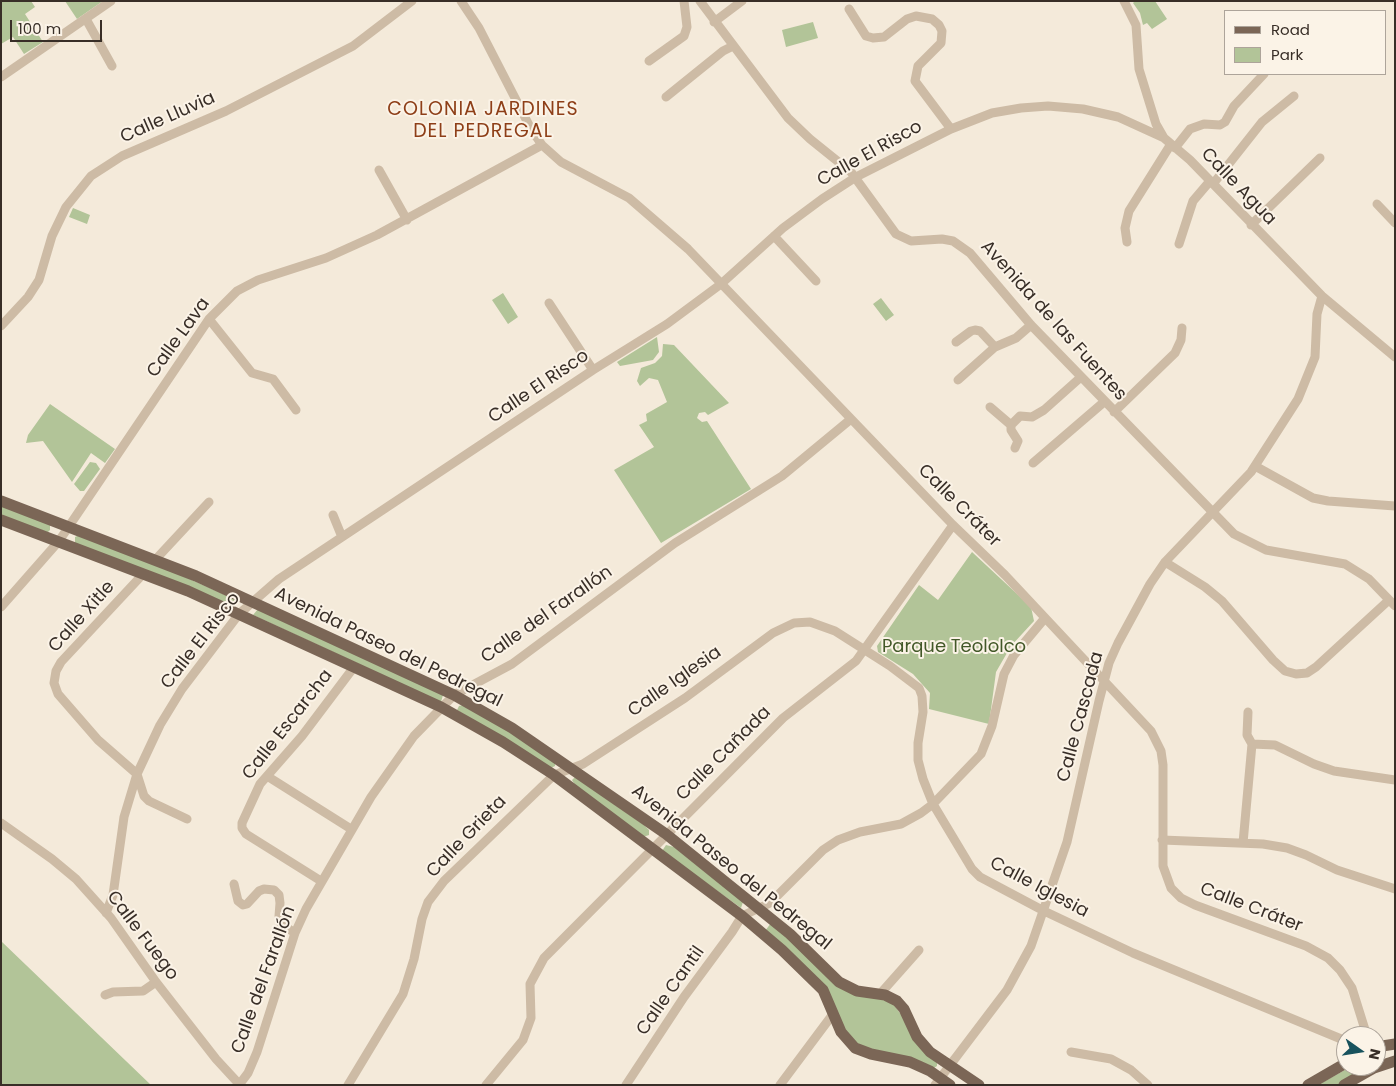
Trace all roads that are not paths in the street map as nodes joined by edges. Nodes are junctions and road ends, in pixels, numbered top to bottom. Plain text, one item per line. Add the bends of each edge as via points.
1 (112, 1) edge
2 (412, 1) edge
3 (461, 1) edge
4 (684, 1) edge
5 (700, 1) edge
6 (742, 1) edge
7 (1124, 1) edge
8 (849, 8) dead end
9 (86, 18) junction
10 (714, 22) junction
11 (733, 46) junction
12 (649, 61) dead end
13 (112, 66) dead end
14 (1263, 75) edge
15 (1, 77) edge
16 (1294, 96) dead end
17 (666, 98) dead end
18 (951, 129) junction
19 (1170, 143) junction
20 (542, 145) junction
21 (1320, 158) dead end
22 (379, 170) dead end
23 (856, 178) junction
24 (1212, 183) junction
25 (1377, 204) dead end
26 (407, 220) junction
27 (1395, 223) edge
28 (1252, 224) junction
29 (774, 236) junction
30 (1127, 242) dead end
31 (1179, 244) dead end
32 (816, 281) dead end
33 (721, 284) junction
34 (1322, 296) junction
35 (549, 303) dead end
36 (209, 318) junction
37 (1031, 325) junction
38 (1, 326) edge
39 (1182, 328) dead end
40 (956, 342) dead end
41 (995, 347) junction
42 (1395, 357) edge
43 (593, 370) junction
44 (1081, 377) junction
45 (958, 380) dead end
46 (1104, 402) junction
47 (990, 407) dead end
48 (296, 410) dead end
49 (1114, 412) junction
50 (851, 419) junction
51 (1011, 424) junction
52 (1015, 448) dead end
53 (1033, 463) dead end
54 (1255, 466) junction
55 (1, 501) edge
56 (209, 502) dead end
57 (1395, 506) edge
58 (1212, 514) junction
59 (333, 515) dead end
60 (1, 520) edge
61 (953, 525) junction
62 (70, 527) junction
63 (342, 537) junction
64 (59, 541) junction
65 (156, 560) junction
66 (1166, 562) junction
67 (144, 573) junction
68 (250, 602) junction
69 (1392, 603) edge
70 (1, 607) edge
71 (239, 614) junction
72 (1045, 618) junction
73 (865, 650) junction
74 (354, 666) junction
75 (1104, 681) junction
76 (454, 695) junction
77 (441, 707) junction
78 (1248, 712) dead end
79 (1252, 744) junction
80 (572, 767) junction
81 (137, 774) junction
82 (554, 775) junction
83 (267, 776) junction
84 (1395, 780) edge
85 (933, 804) junction
86 (187, 819) dead end
87 (1, 823) edge
88 (352, 829) junction
89 (666, 834) junction
90 (1162, 840) junction
91 (1243, 843) junction
92 (652, 850) junction
93 (321, 880) junction
94 (234, 884) dead end
95 (1395, 888) edge
96 (758, 908) junction
97 (1044, 911) junction
98 (106, 914) junction
99 (742, 916) junction
100 (295, 933) junction
101 (919, 950) dead end
102 (156, 982) junction
103 (880, 994) junction
104 (105, 995) dead end
105 (833, 1014) junction
106 (1365, 1026) edge
107 (1336, 1038) edge
108 (1071, 1052) dead end
109 (1395, 1062) edge
110 (950, 1066) junction
111 (1336, 1069) edge
112 (941, 1083) edge
113 (240, 1085) edge
114 (348, 1085) edge
115 (486, 1085) edge
116 (626, 1085) edge
117 (780, 1085) edge
118 (979, 1085) edge
119 (1148, 1085) edge
120 (1308, 1085) edge
121 (1344, 1085) edge

1 - 9 street
2 - 38 street, Calle Lluvia via 354,46 226,111 122,156 91,176 66,207 52,236 39,280
3 - 20 street, Calle Cráter
4 - 12 street via 687,27 684,36
5 - 10 street, Avenida de las Fuentes
6 - 10 street
7 - 19 street, Calle Agua via 1136,25 1139,69 1156,124
8 - 18 street via 866,36 873,38 884,37 916,16 939,24 941,43 918,66 915,81
9 - 13 street
9 - 15 street
10 - 11 street, Avenida de las Fuentes
11 - 17 street via 722,51
11 - 23 street, Avenida de las Fuentes via 794,125
14 - 19 street via 1234,106 1225,122 1197,126
16 - 24 street via 1262,122
18 - 19 street, Calle El Risco via 992,113 1048,106 1083,109 1118,118
18 - 23 street, Calle El Risco
19 - 24 street, Calle Agua
19 - 30 street via 1129,211 1125,228
20 - 26 street, Calle Lava
20 - 33 street, Calle Cráter via 561,162 643,209
21 - 28 street
22 - 26 street
23 - 29 street, Calle El Risco via 807,209
23 - 37 street, Avenida de las Fuentes via 896,234 911,241 942,239 962,246
24 - 28 street, Calle Agua
24 - 31 street via 1193,202
25 - 27 street
26 - 36 street, Calle Lava via 326,258 248,284
28 - 34 street, Calle Agua
29 - 32 street
29 - 33 street, Calle El Risco
33 - 43 street, Calle El Risco via 667,324
33 - 50 street, Calle Cráter
34 - 42 street, Calle Agua
34 - 54 street, Calle Cascada via 1317,314 1315,357 1308,378
35 - 43 street
36 - 48 street via 252,373 273,379
36 - 62 street, Calle Lava
37 - 41 street via 1016,338
37 - 44 street, Avenida de las Fuentes
39 - 49 street via 1175,353
40 - 41 street via 970,330 975,330
41 - 45 street
43 - 63 street, Calle El Risco
44 - 46 street, Avenida de las Fuentes
44 - 51 street via 1044,410 1032,417 1020,416
46 - 49 street, Avenida de las Fuentes
46 - 53 street
47 - 51 street
49 - 58 street, Avenida de las Fuentes
50 - 61 street, Calle Cráter
50 - 76 street, Calle del Farallón via 782,476 675,542 512,664
51 - 52 street via 1018,441
54 - 57 street via 1313,498
54 - 58 street, Calle Cascada
55 - 62 main road, Avenida Paseo del Pedregal
56 - 65 street
58 - 66 street, Calle Cascada
58 - 69 street, Avenida de las Fuentes via 1234,534 1266,550 1345,564 1369,578
59 - 63 street
60 - 64 main road, Avenida Paseo del Pedregal
61 - 72 street, Calle Cráter
61 - 73 street, Calle Cañada
62 - 64 street, Calle Lava
62 - 65 main road, Avenida Paseo del Pedregal
63 - 68 street, Calle El Risco
64 - 67 main road, Avenida Paseo del Pedregal
64 - 70 street, Calle Lava
65 - 68 main road, Avenida Paseo del Pedregal
66 - 69 street via 1222,601 1273,660 1285,671 1296,674 1316,667
66 - 75 street, Calle Cascada via 1132,614
67 - 71 main road, Avenida Paseo del Pedregal
67 - 81 street, Calle Xitle via 61,662 54,683 58,694 98,740
68 - 71 street, Calle El Risco
68 - 76 main road, Avenida Paseo del Pedregal
71 - 74 main road, Avenida Paseo del Pedregal
71 - 81 street, Calle El Risco via 177,696
72 - 75 street, Calle Cráter
72 - 85 street via 1014,655 1004,674 992,726 981,754
73 - 80 street, Calle Iglesia via 823,625 794,623 773,633 685,698 583,764
73 - 85 street, Calle Iglesia via 911,681 922,696 918,760
73 - 89 street, Calle Cañada via 856,661 783,718
74 - 77 main road, Avenida Paseo del Pedregal
74 - 83 street, Calle Escarcha via 302,736
75 - 90 street, Calle Cráter via 1151,730 1156,740 1163,765
75 - 97 street, Calle Cascada via 1066,842
76 - 77 street, Calle del Farallón
76 - 80 main road, Avenida Paseo del Pedregal
77 - 82 main road, Avenida Paseo del Pedregal
77 - 88 street, Calle del Farallón via 401,752
78 - 79 street via 1247,735
79 - 84 street via 1275,745 1334,771
79 - 91 street
80 - 82 street, Calle Grieta
80 - 89 main road, Avenida Paseo del Pedregal
81 - 86 street via 144,796 149,801
81 - 98 street, Calle El Risco via 124,817
82 - 92 main road, Avenida Paseo del Pedregal
82 - 114 street, Calle Grieta via 444,881 428,902 403,994
83 - 88 street
83 - 93 street, Calle Escarcha via 255,793 242,828 246,834
85 - 96 street via 900,824 838,840 823,850 770,903
85 - 97 street, Calle Iglesia via 980,877
87 - 98 street, Calle Fuego via 76,879
88 - 93 street, Calle del Farallón
89 - 92 street, Calle Cañada
89 - 96 main road, Avenida Paseo del Pedregal
90 - 91 street
90 - 106 street, Calle Cráter via 1166,878 1181,898 1306,946 1334,964 1345,975 1355,994
91 - 95 street via 1287,848 1337,870
92 - 99 main road, Avenida Paseo del Pedregal
92 - 115 street, Calle Cañada via 544,958 530,984 531,1018 523,1040
93 - 100 street, Calle del Farallón
94 - 100 street via 238,902 243,905 259,891 274,890 279,895 281,924
96 - 99 street
96 - 103 main road, Avenida Paseo del Pedregal via 806,948 839,982 857,991
97 - 107 street, Calle Iglesia via 1186,976
97 - 110 street, Calle Cascada via 1017,974
98 - 102 street, Calle Fuego
99 - 105 main road, Avenida Paseo del Pedregal via 820,987
99 - 116 street, Calle Cantil
100 - 113 street, Calle del Farallón via 256,1052
101 - 103 street
102 - 104 street via 143,990
102 - 113 street, Calle Fuego
103 - 110 main road, Avenida Paseo del Pedregal via 901,1005 920,1041
105 - 112 main road, Avenida Paseo del Pedregal via 844,1036 855,1048 910,1062 930,1071
105 - 117 street
108 - 119 street via 1111,1059
109 - 121 main road via 1374,1068
110 - 112 street, Calle Cascada
110 - 118 main road, Avenida Paseo del Pedregal
111 - 120 main road

